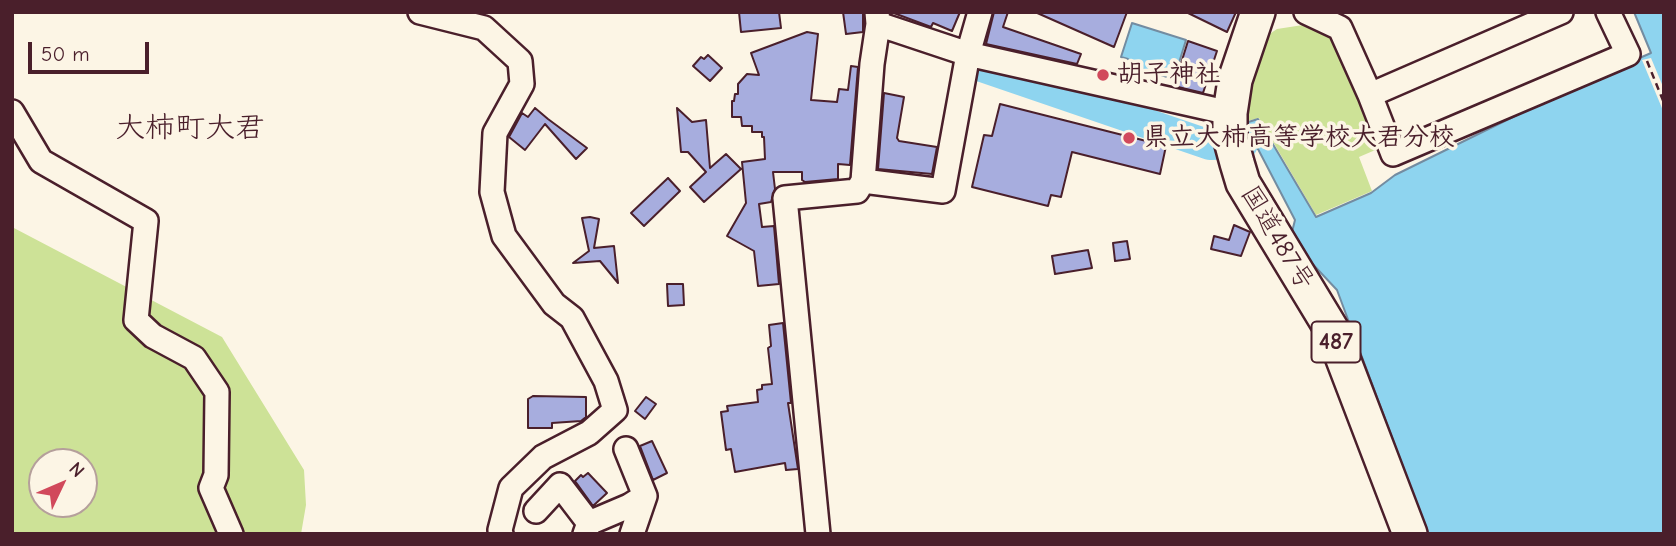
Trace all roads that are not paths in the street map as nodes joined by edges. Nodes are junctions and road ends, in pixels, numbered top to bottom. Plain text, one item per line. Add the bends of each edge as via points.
1 (420, 12) edge
2 (980, 12) edge
3 (1258, 12) edge
4 (1306, 12) edge
5 (1561, 12) edge
6 (1608, 12) edge
7 (877, 18) edge
8 (968, 54) junction
9 (1370, 95) junction
10 (12, 112) edge
11 (1230, 113) junction
12 (863, 181) junction
13 (626, 449) dead end
14 (645, 496) junction
15 (536, 511) dead end
16 (587, 528) edge
17 (231, 534) edge
18 (501, 534) edge
19 (632, 534) edge
20 (818, 534) edge
21 (1410, 534) edge

1 - 18 street via 484,28 520,61 522,84 495,133 492,192 504,236 554,304 572,318 606,381 615,410 589,433 543,457 511,488
2 - 8 street
3 - 11 highway, 国道487号 / 487 via 1235,80
4 - 9 street via 1340,28
5 - 9 street
6 - 9 street via 1625,47 1393,153
7 - 8 street
7 - 12 street
8 - 11 street
8 - 12 street via 943,191
10 - 17 street via 41,160 146,221 136,320 153,336 194,358 217,392 216,475 211,488
11 - 21 highway, 国道487号 / 487 via 1230,137 1244,183 1332,330
12 - 20 street via 857,191 785,198
13 - 14 street
14 - 16 street
14 - 19 street
15 - 16 street via 560,485

